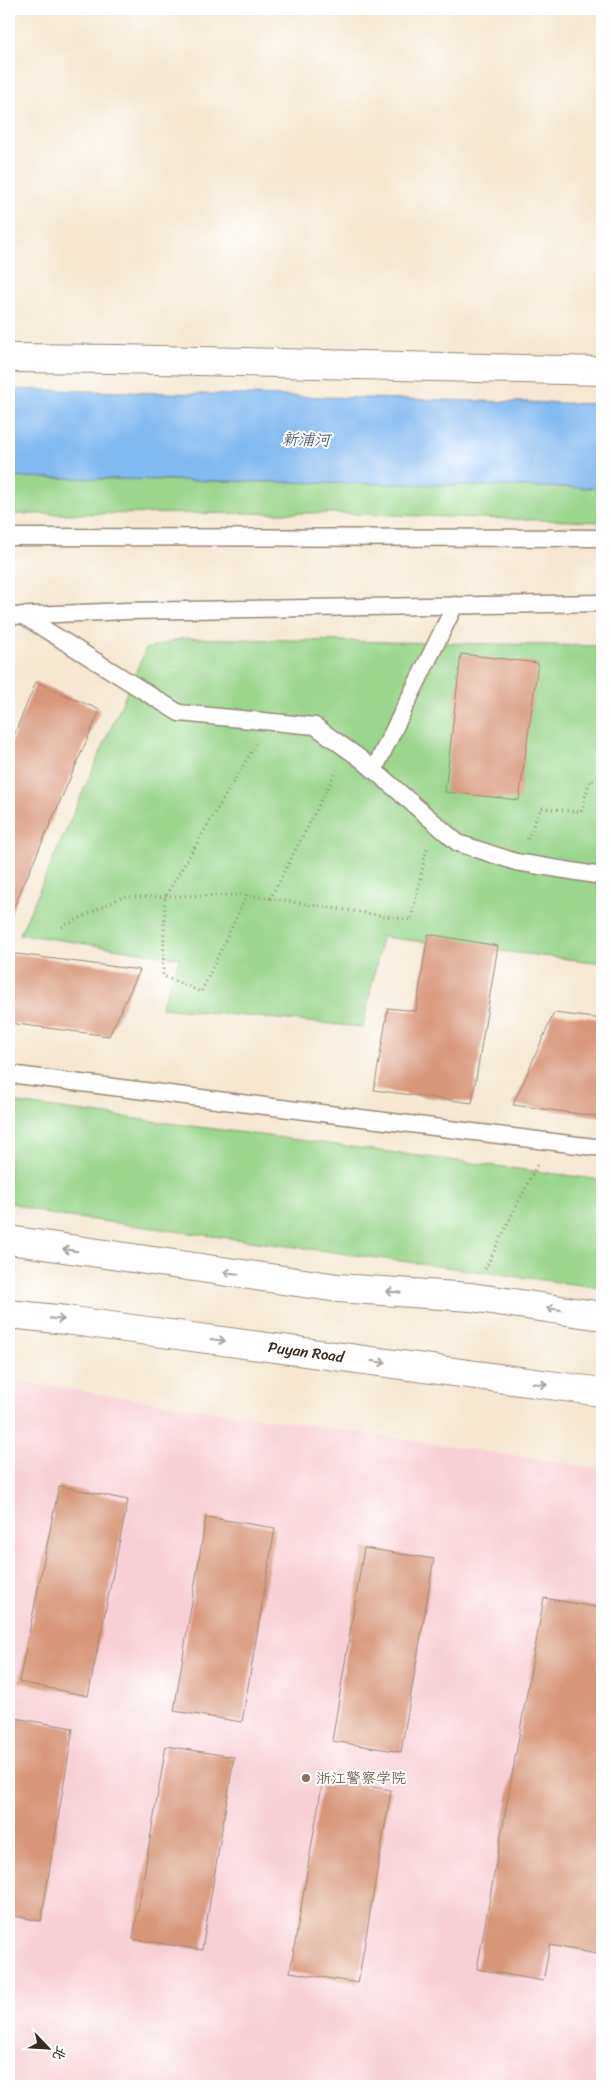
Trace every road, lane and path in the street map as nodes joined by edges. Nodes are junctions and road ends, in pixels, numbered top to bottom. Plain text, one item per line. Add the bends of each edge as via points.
1 (9, 358) edge
2 (602, 371) edge
3 (9, 537) edge
4 (602, 538) edge
5 (602, 603) edge
6 (455, 606) junction
7 (16, 615) edge
8 (270, 722) junction
9 (348, 750) junction
10 (374, 770) junction
11 (602, 782) edge
12 (433, 821) junction
13 (516, 862) junction
14 (602, 876) edge
15 (247, 895) junction
16 (165, 897) junction
17 (270, 899) junction
18 (62, 927) dead end
19 (9, 1074) edge
20 (548, 1142) junction
21 (602, 1148) edge
22 (9, 1240) edge
23 (471, 1297) junction
24 (9, 1314) edge
25 (602, 1316) edge
26 (602, 1392) edge

1 - 2 main road
3 - 4 lane
5 - 6 lane
6 - 7 lane
6 - 10 lane
7 - 8 lane via 179,712
8 - 9 lane via 315,726
8 - 16 path
9 - 10 lane
9 - 17 path
10 - 12 lane
11 - 13 path via 590,780 581,812 541,808
12 - 13 lane via 458,843
12 - 17 path via 411,920
13 - 14 lane
15 - 16 path
15 - 16 path via 201,992 163,976
15 - 17 path
16 - 18 path via 122,897
19 - 20 lane
20 - 21 lane
20 - 23 path
23 -> 22 main road via 338,1288
25 -> 23 main road
24 -> 26 main road, Puyan Road

